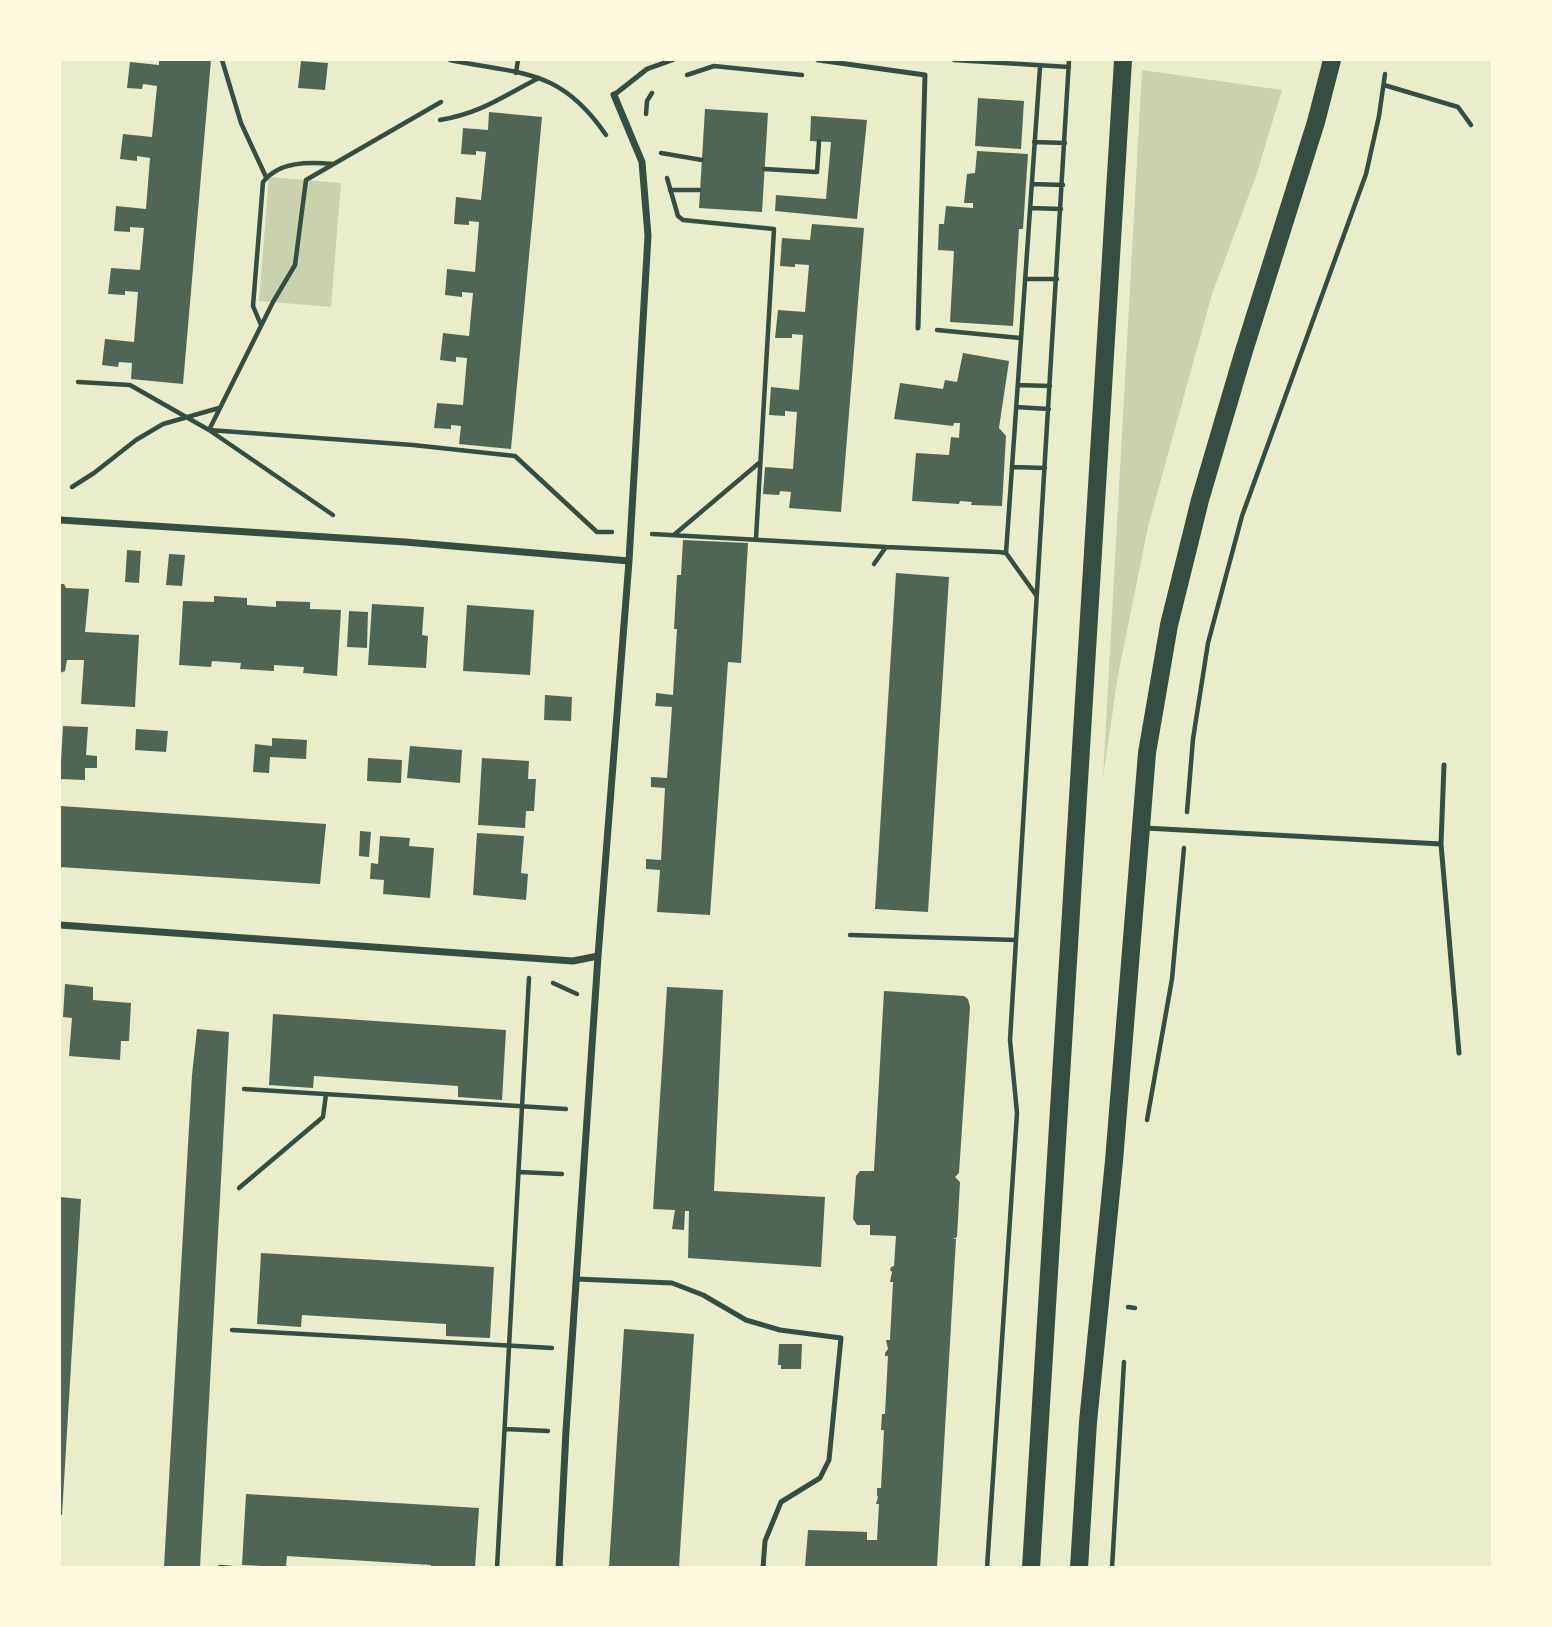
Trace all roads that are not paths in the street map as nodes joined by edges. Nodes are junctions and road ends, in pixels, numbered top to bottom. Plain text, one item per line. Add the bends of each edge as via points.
1 (672, 60) edge
2 (818, 60) edge
3 (1122, 60) edge
4 (1332, 60) edge
5 (614, 95) joint
6 (918, 328) road end
7 (60, 520) edge
8 (629, 561) junction
9 (1444, 765) dead end
10 (1141, 828) junction
11 (1441, 844) junction
12 (60, 925) edge
13 (598, 956) junction
14 (1459, 1053) dead end
15 (576, 1279) junction
16 (559, 1567) edge
17 (763, 1567) edge
18 (1031, 1567) edge
19 (1079, 1567) edge

1 - 5 lane via 646,69
2 - 6 lane via 925,75
3 - 18 main road
4 - 10 main road via 1194,525 1167,638 1147,753
5 - 8 street via 642,162 648,236
7 - 8 street
8 - 13 street
9 - 11 lane
10 - 11 lane
10 - 19 main road
11 - 14 lane
12 - 13 street via 573,961
13 - 15 street
15 - 16 street
15 - 17 lane via 672,1283 704,1295 746,1320 841,1338 829,1460 820,1478 781,1502 765,1541

